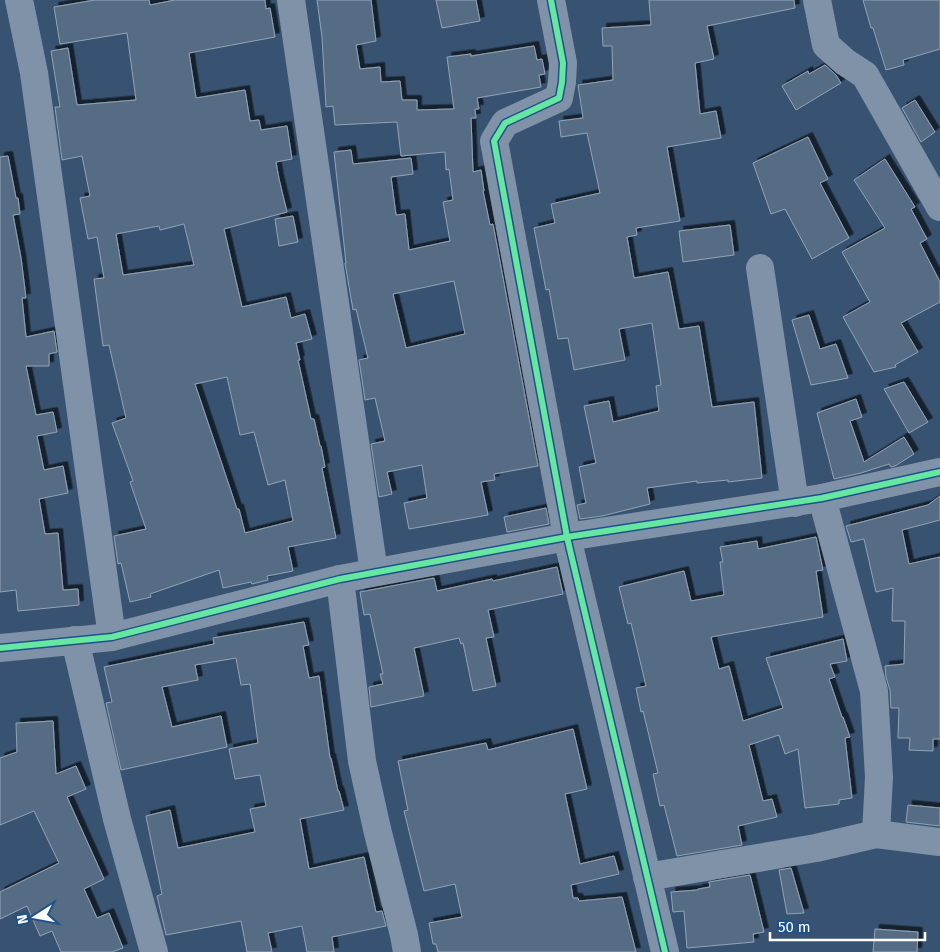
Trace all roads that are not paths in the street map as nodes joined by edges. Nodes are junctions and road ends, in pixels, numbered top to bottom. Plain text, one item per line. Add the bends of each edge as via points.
1 (19, 0) edge
2 (291, 0) edge
3 (551, 0) edge
4 (817, 0) edge
5 (940, 207) edge
6 (760, 268) dead end
7 (940, 472) edge
8 (822, 498) junction
9 (795, 502) junction
10 (567, 537) junction
11 (374, 572) junction
12 (340, 579) junction
13 (112, 637) junction
14 (75, 640) junction
15 (0, 648) edge
16 (876, 834) junction
17 (940, 842) edge
18 (647, 876) junction
19 (154, 952) edge
20 (407, 952) edge
21 (665, 952) edge

1 - 13 street via 34,73
2 - 11 street
3 - 10 street via 563,63 559,98 506,123 494,141
4 - 5 street via 826,45 865,75
6 - 9 street
7 - 8 street
8 - 9 street
8 - 16 street via 874,691 879,777
9 - 10 street
10 - 11 street
10 - 18 street
11 - 12 street
12 - 13 street
12 - 20 street via 362,761
13 - 14 street
14 - 15 street
14 - 19 street via 117,819
16 - 17 street
16 - 18 street via 816,848
18 - 21 street

